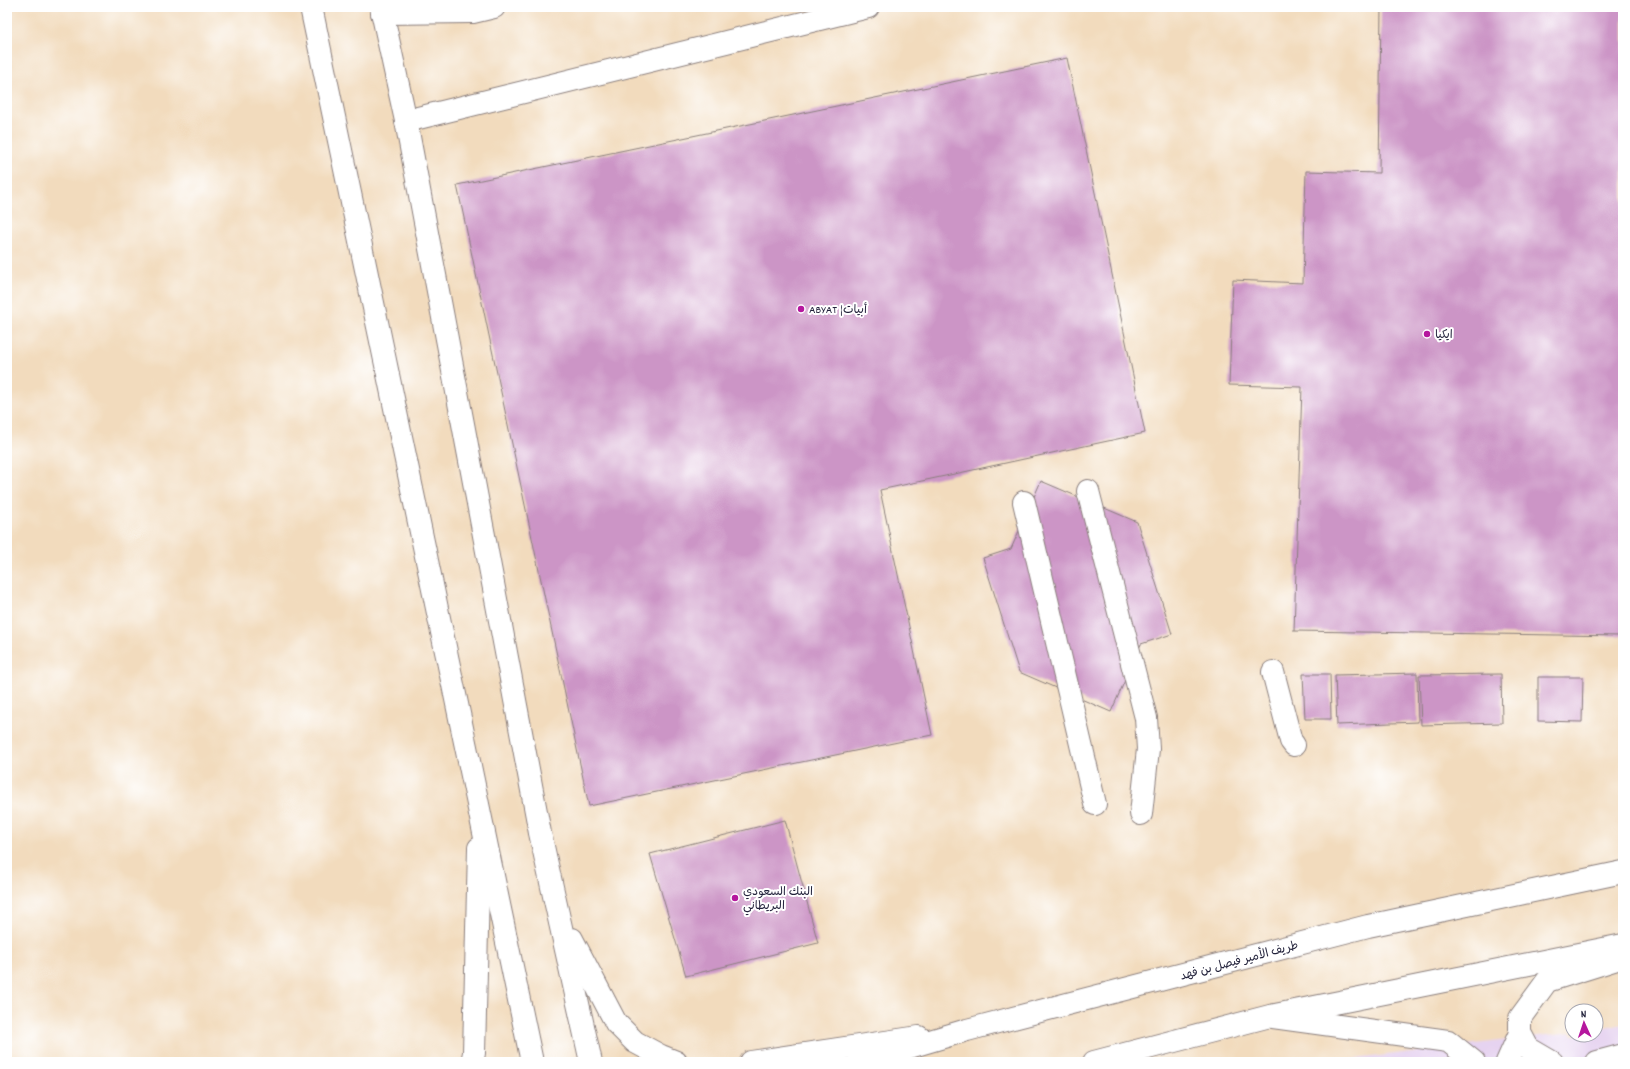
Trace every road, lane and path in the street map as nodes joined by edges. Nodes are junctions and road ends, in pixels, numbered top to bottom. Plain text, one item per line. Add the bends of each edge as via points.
1 (311, 7) edge
2 (494, 7) edge
3 (868, 7) edge
4 (381, 10) edge
5 (406, 121) junction
6 (1088, 491) dead end
7 (1024, 502) dead end
8 (1273, 672) dead end
9 (1294, 745) dead end
10 (1095, 804) dead end
11 (480, 811) junction
12 (1141, 814) dead end
13 (1623, 872) edge
14 (559, 915) junction
15 (1623, 945) edge
16 (1623, 957) edge
17 (1270, 1016) junction
18 (968, 1030) junction
19 (1520, 1033) junction
20 (1623, 1055) edge
21 (472, 1062) edge
22 (532, 1062) edge
23 (591, 1062) edge
24 (676, 1062) edge
25 (751, 1062) edge
26 (859, 1062) edge
27 (1094, 1062) edge
28 (1474, 1062) edge
29 (1507, 1062) edge
30 (1552, 1062) edge
31 (1597, 1062) edge

1 - 11 street
2 - 4 street via 473,12
3 - 5 street
4 - 5 street
5 - 14 street via 540,832
6 - 12 street via 1146,718 1148,749
7 - 10 street
8 - 9 street
11 - 21 street
11 - 22 street
13 - 18 street, طريف الأمير فيصل بن فهد via 1368,926
14 - 23 street
14 - 24 street via 616,1023 635,1042
15 - 17 street
16 - 19 street via 1547,981 1520,1018
17 - 27 street
17 - 28 street via 1448,1041
18 - 25 street
18 - 26 street, طريف الأمير فيصل بن فهد
19 - 29 street
19 - 30 street via 1528,1048
20 - 31 street

